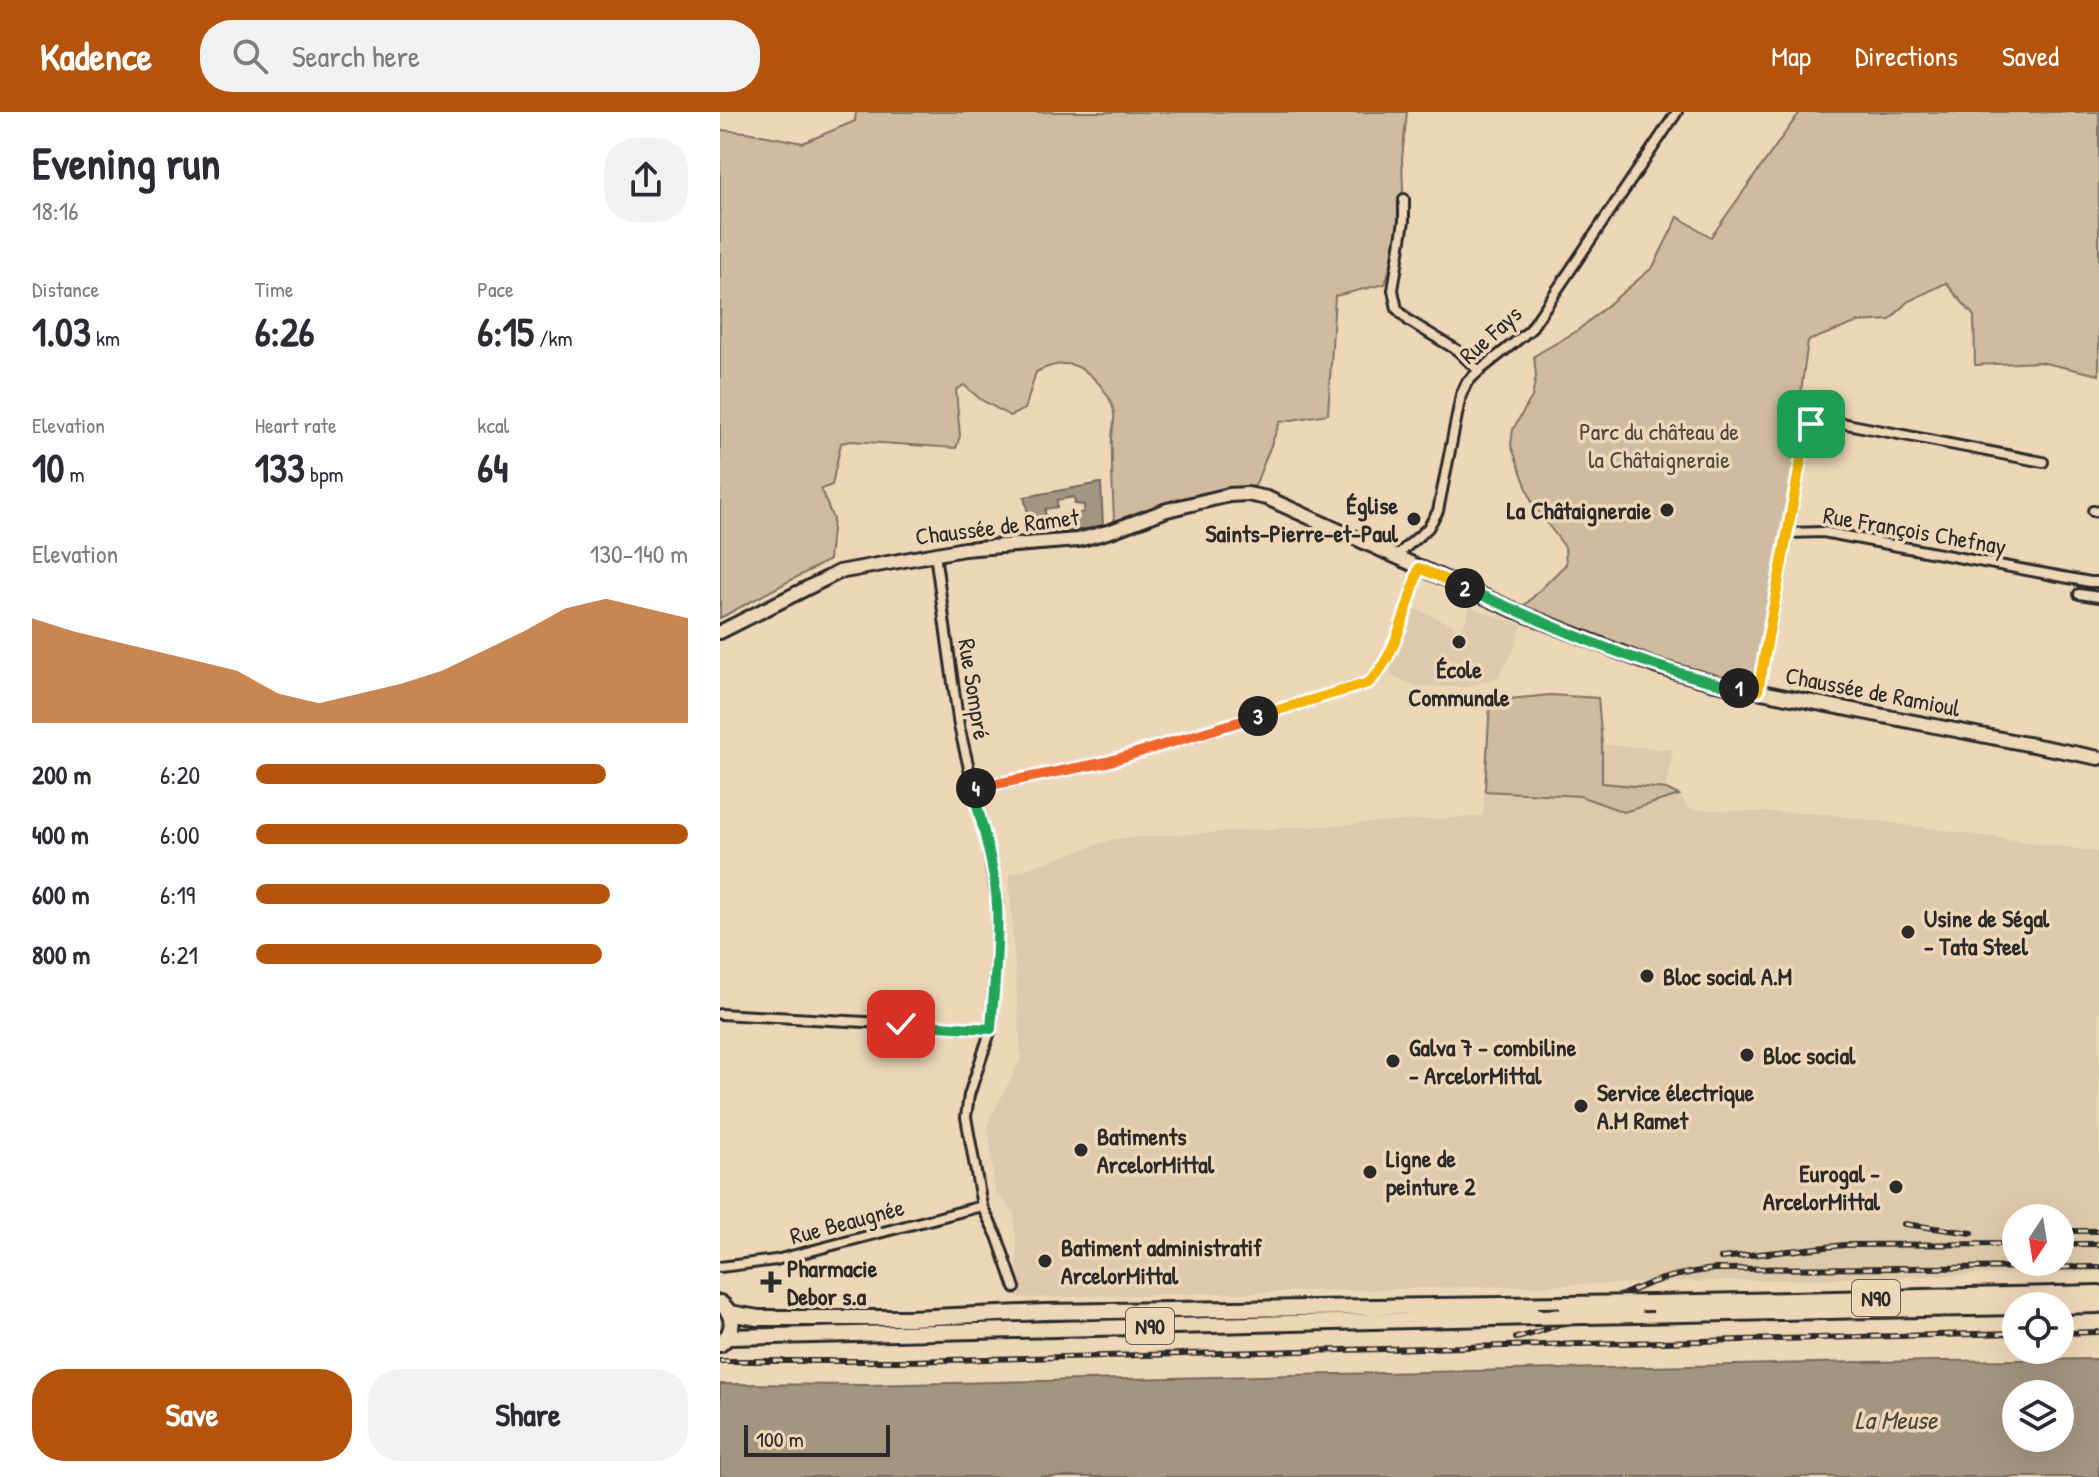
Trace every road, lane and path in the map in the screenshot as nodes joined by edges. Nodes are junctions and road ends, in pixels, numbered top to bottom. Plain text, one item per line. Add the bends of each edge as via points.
1 (1677, 112) edge
2 (1404, 199) dead end
3 (1479, 371) junction
4 (2043, 462) dead end
5 (1788, 533) junction
6 (935, 554) junction
7 (1394, 557) junction
8 (1419, 568) junction
9 (2099, 582) edge
10 (2079, 594) dead end
11 (2099, 597) edge
12 (720, 632) edge
13 (1758, 691) junction
14 (2099, 758) edge
15 (973, 788) junction
16 (720, 1014) edge
17 (991, 1029) junction
18 (982, 1206) junction
19 (720, 1267) edge
20 (1015, 1288) dead end
21 (2099, 1293) edge
22 (2099, 1305) edge
23 (2074, 1306) edge
24 (2002, 1307) edge
25 (725, 1308) edge
26 (724, 1341) edge

1 - 3 street, Rue Fays via 1530,330
2 - 3 street via 1393,290 1397,309
3 - 7 street, Rue Fays via 1461,395 1438,511 1428,528
4 - 5 street via 1817,420 1806,433
5 - 9 street, Rue François Chefnay via 1823,532
5 - 13 street, Rue François Chefnay
6 - 7 main road, Chaussée de Ramet via 1078,540 1239,494 1267,498
6 - 12 main road, Chaussée de Ramet via 826,576
6 - 15 street, Rue Sompré
7 - 8 main road
8 - 13 main road, Chaussée de Ramioul via 1623,655
8 - 15 street via 1389,656 1368,683 1107,762
10 - 11 street
13 - 14 main road, Chaussée de Ramioul
15 - 17 street, Rue Sompré via 997,902
16 - 17 street
17 - 18 street, Rue Sompré via 966,1117
18 - 19 street, Rue Beaugnée via 776,1260
18 - 20 street, Rue Sompré
21 - 25 highway, N90, bridge via 896,1318 758,1318
22 - 23 highway
24 - 26 highway, N90, bridge
25 - 26 highway via 732,1329

